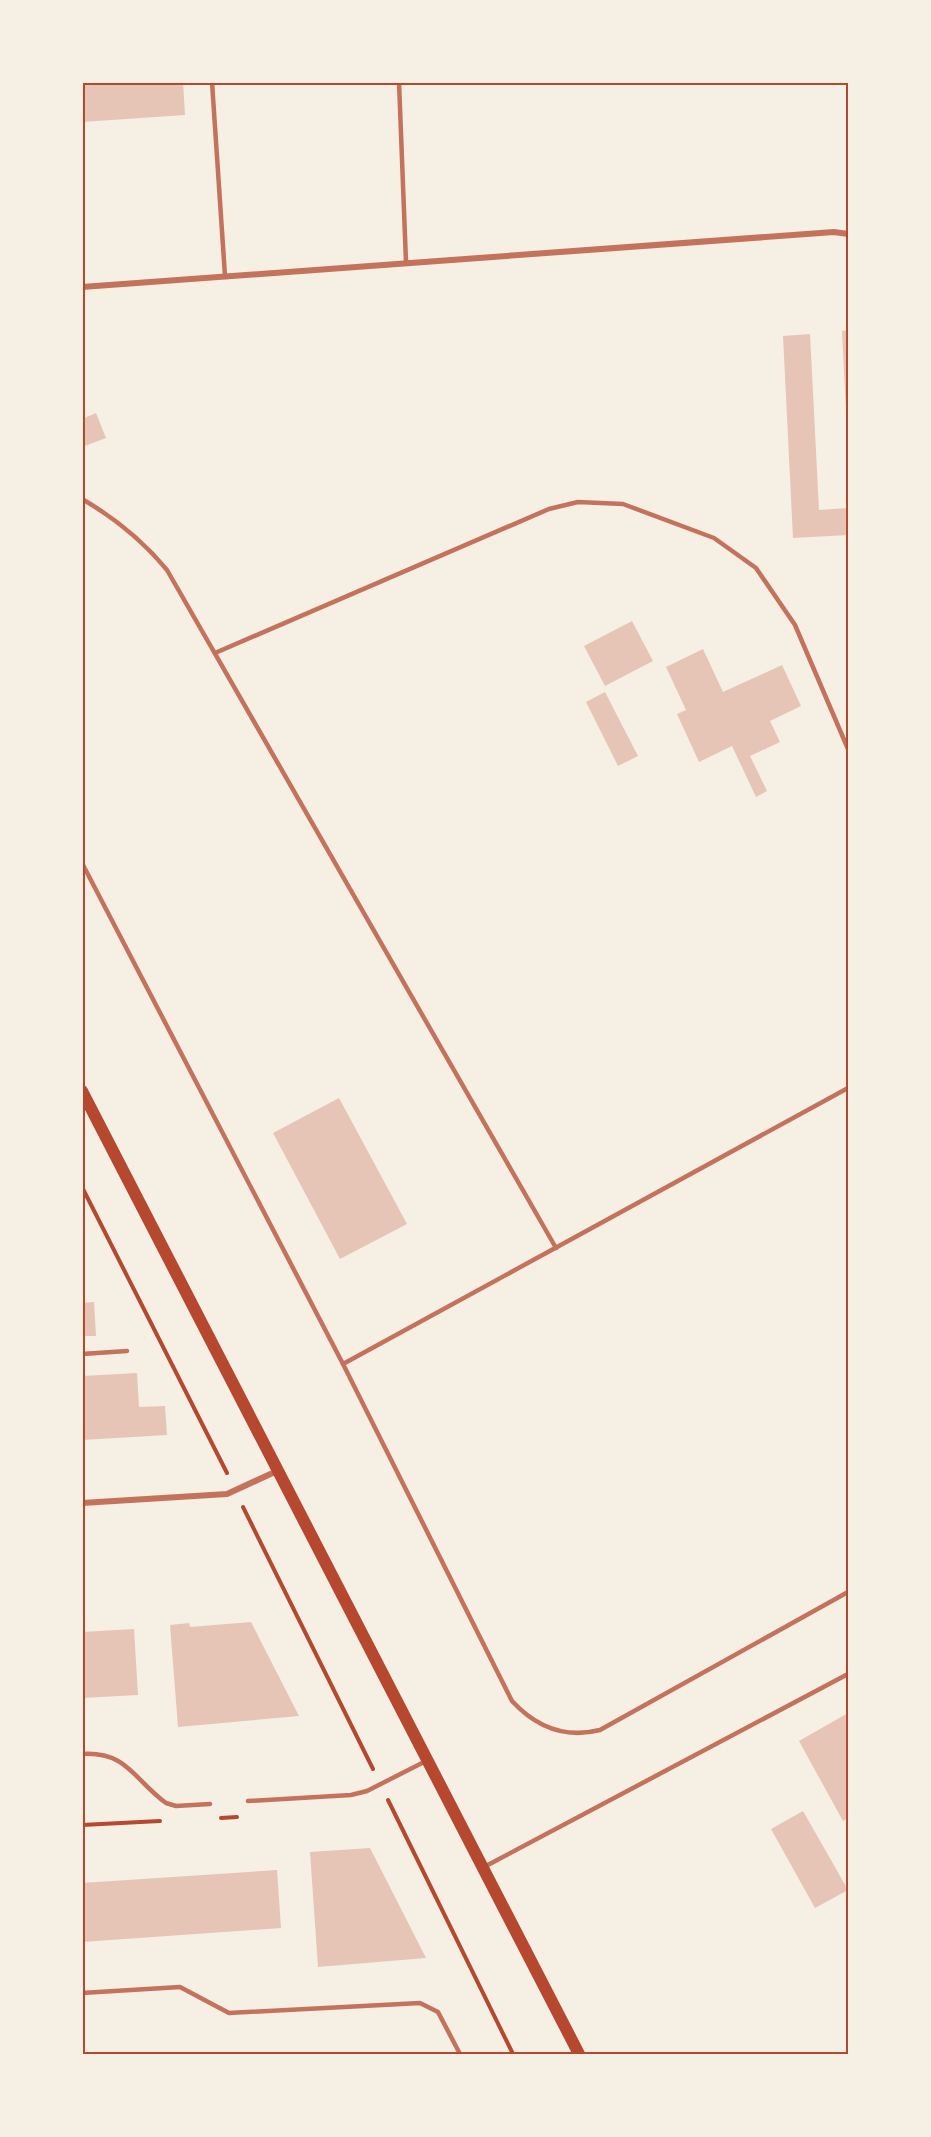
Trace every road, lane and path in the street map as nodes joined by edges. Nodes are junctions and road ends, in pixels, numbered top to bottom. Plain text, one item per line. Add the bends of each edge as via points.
1 (212, 82) edge
2 (399, 82) edge
3 (849, 234) edge
4 (406, 262) junction
5 (225, 276) junction
6 (82, 287) edge
7 (82, 499) edge
8 (215, 653) junction
9 (849, 749) edge
10 (82, 863) edge
11 (849, 1088) edge
12 (82, 1091) edge
13 (82, 1187) edge
14 (556, 1248) junction
15 (127, 1351) dead end
16 (82, 1354) edge
17 (343, 1364) junction
18 (278, 1470) junction
19 (236, 1491) junction
20 (82, 1503) edge
21 (849, 1592) edge
22 (849, 1674) edge
23 (82, 1754) edge
24 (428, 1760) junction
25 (380, 1784) junction
26 (248, 1802) dead end
27 (210, 1804) dead end
28 (484, 1867) junction
29 (82, 1993) edge
30 (460, 2055) edge
31 (513, 2055) edge
32 (579, 2055) edge

1 - 5 lane
2 - 4 lane
3 - 4 street
4 - 5 street
5 - 6 street
7 - 8 lane via 150,549 167,570
8 - 9 lane via 549,509 578,502 623,504 714,538 756,568 795,625
8 - 14 lane
10 - 17 lane
11 - 14 lane
12 - 18 main road
13 - 19 path
14 - 17 lane
15 - 16 lane
17 - 21 lane via 512,1701 526,1716 544,1726 584,1734 600,1730
18 - 19 street
18 - 24 main road
19 - 20 street
19 - 25 path
22 - 28 lane
23 - 27 lane via 113,1757 166,1803
24 - 25 lane
24 - 28 main road
25 - 26 lane via 351,1795
25 - 31 path
28 - 32 main road
29 - 30 lane via 180,1987 229,2013 420,2003 438,2012

